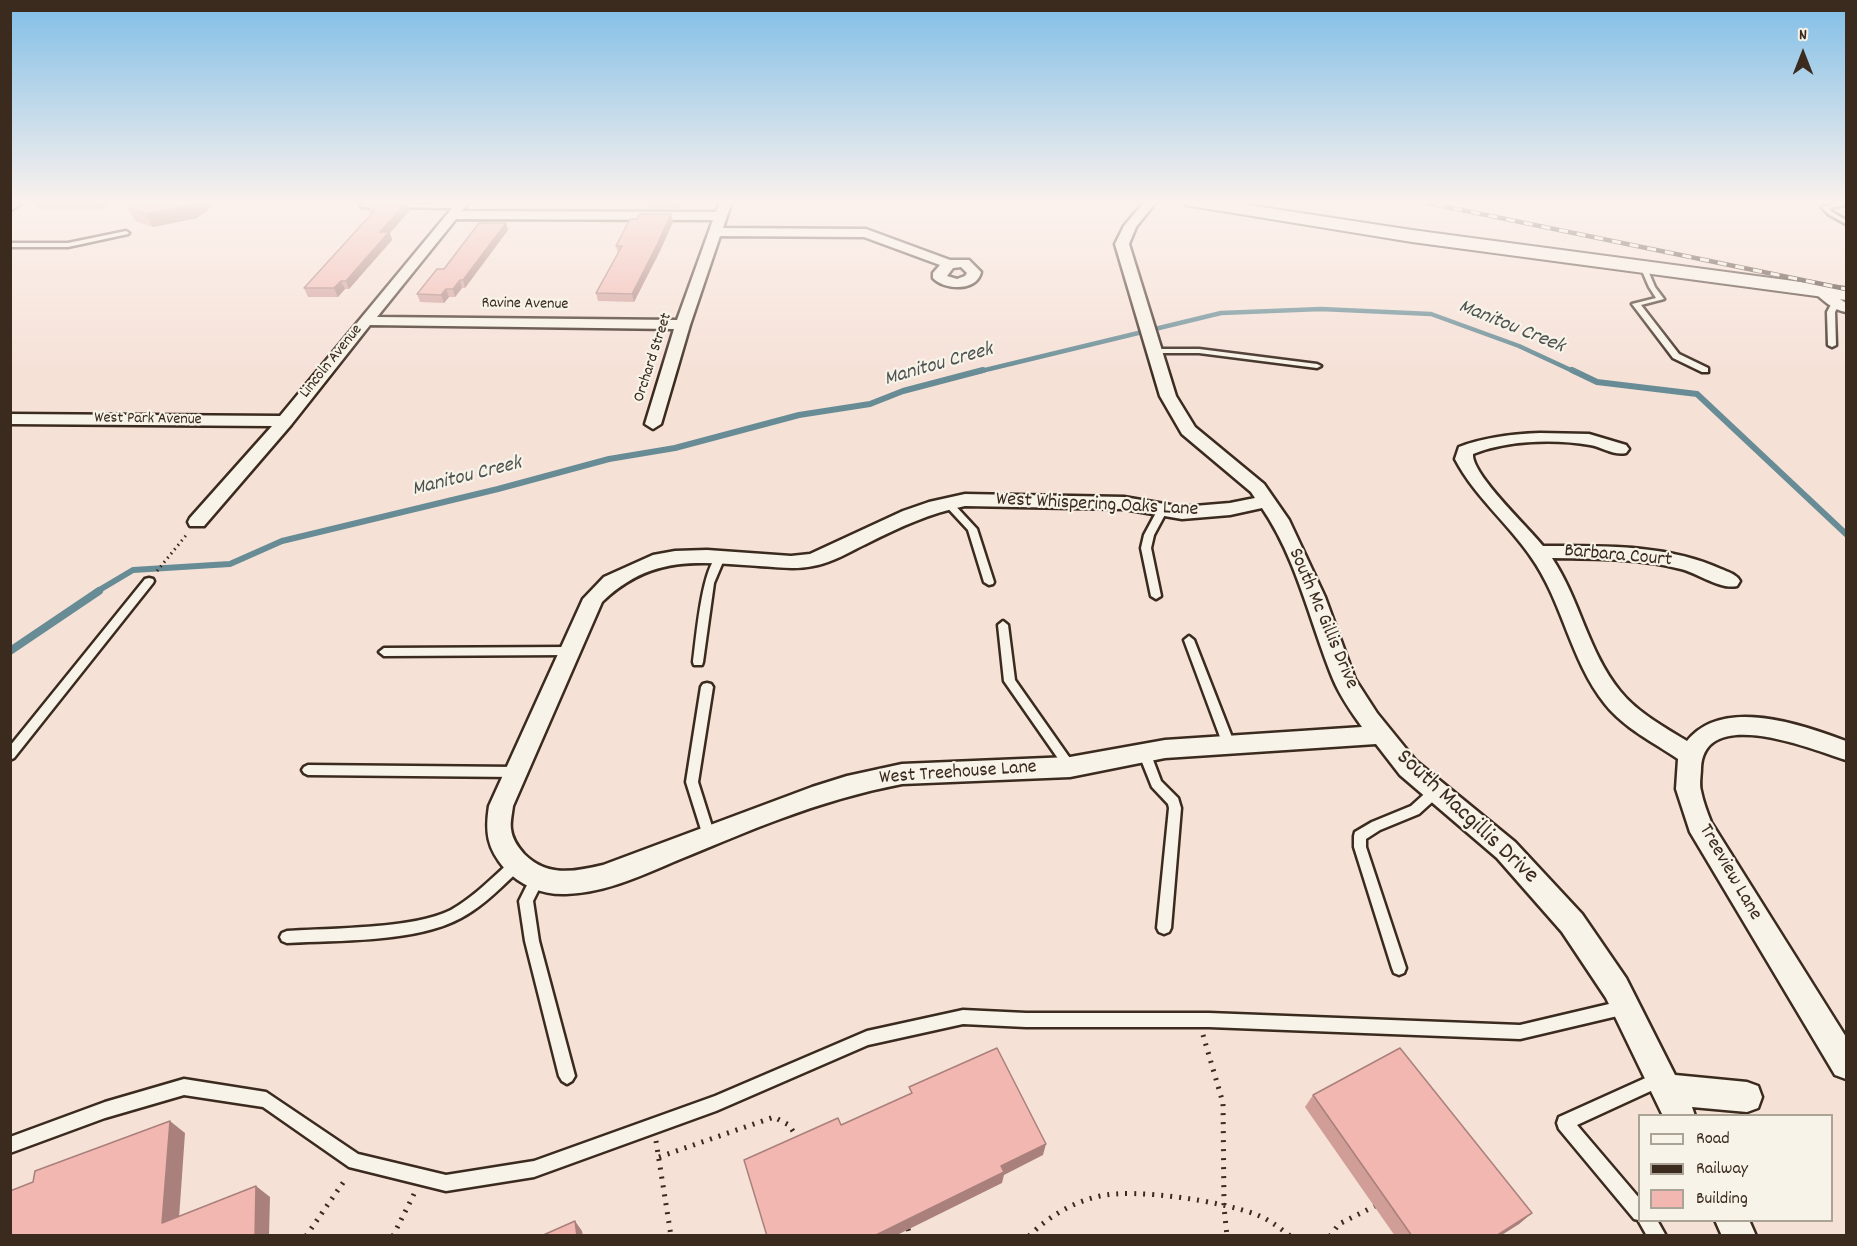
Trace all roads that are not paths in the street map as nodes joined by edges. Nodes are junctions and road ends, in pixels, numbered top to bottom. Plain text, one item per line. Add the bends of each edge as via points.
1 (416, 259) edge
2 (706, 259) edge
3 (936, 259) edge
4 (1126, 259) edge
5 (1590, 259) edge
6 (949, 264) dead end
7 (1643, 266) junction
8 (1843, 302) edge
9 (366, 321) junction
10 (683, 325) junction
11 (1152, 345) junction
12 (1832, 345) dead end
13 (1317, 366) dead end
14 (1705, 370) dead end
15 (10, 419) edge
16 (285, 421) junction
17 (652, 423) dead end
18 (1620, 449) dead end
19 (1266, 501) junction
20 (948, 503) junction
21 (1162, 509) junction
22 (197, 522) road end
23 (1538, 552) junction
24 (720, 557) junction
25 (149, 581) road end
26 (1730, 581) dead end
27 (989, 582) dead end
28 (1156, 596) dead end
29 (1003, 625) dead end
30 (1189, 640) dead end
31 (573, 643) junction
32 (384, 652) dead end
33 (698, 662) dead end
34 (707, 687) dead end
35 (1382, 735) junction
36 (1229, 745) junction
37 (1846, 751) edge
38 (1144, 753) junction
39 (10, 755) edge
40 (1690, 755) junction
41 (1070, 766) junction
42 (517, 769) junction
43 (308, 770) dead end
44 (1436, 791) junction
45 (709, 836) junction
46 (528, 870) junction
47 (1164, 928) dead end
48 (287, 937) dead end
49 (1399, 968) dead end
50 (1626, 1007) junction
51 (1846, 1064) edge
52 (567, 1076) dead end
53 (1669, 1094) edge
54 (1747, 1097) dead end
55 (10, 1145) edge
56 (1638, 1211) edge
57 (1647, 1222) edge
58 (1732, 1222) edge
59 (1658, 1236) edge
60 (1739, 1236) edge

1 - 9 street, Lincoln Avenue
2 - 10 street, Orchard Street
3 - 6 street
4 - 11 street, South Mc Gillis Drive
5 - 7 main road
7 - 8 main road via 1820,290
7 - 14 lane via 1660,299 1636,304 1676,356
8 - 12 lane via 1831,312
9 - 10 street, Ravine Avenue
9 - 16 street, Lincoln Avenue
10 - 17 street, Orchard Street
11 - 13 lane
11 - 19 street, South Mc Gillis Drive via 1167,396 1188,430 1258,489
15 - 16 street, West Park Avenue
16 - 22 street, Lincoln Avenue
18 - 23 street via 1585,439 1560,438 1510,441 1465,451 1464,459 1481,484
19 - 21 street, West Whispering Oaks Lane via 1202,512
19 - 35 street, South Mc Gillis Drive via 1280,520 1314,597 1345,681
20 - 21 street, West Whispering Oaks Lane via 1124,503
20 - 24 street, West Whispering Oaks Lane via 910,515 813,560
20 - 27 lane via 972,529
21 - 28 lane via 1146,548
23 - 26 street, Barbara Court via 1667,558 1709,570
23 - 40 street via 1555,580 1599,678 1614,699
24 - 31 street, West Whispering Oaks Lane via 675,557 611,582 593,599
24 - 33 lane via 709,583
25 - 39 lane
29 - 41 lane via 1010,681
30 - 36 lane
31 - 32 lane
31 - 42 street, West Whispering Oaks Lane
34 - 45 lane via 692,782
35 - 36 street, West Treehouse Lane
35 - 44 street, South Macgillis Drive via 1408,768
36 - 38 street, West Treehouse Lane
37 - 40 street via 1799,733 1745,725 1708,734
38 - 41 street, West Treehouse Lane
38 - 47 lane via 1156,784 1175,808
40 - 51 street, Treeview Lane via 1688,789 1699,825
41 - 45 street, West Treehouse Lane via 875,778 819,794
42 - 43 lane
42 - 46 street via 501,806 498,831 504,847
44 - 49 lane via 1415,810 1360,836 1360,847
44 - 50 street, South Macgillis Drive via 1506,850 1572,923
45 - 46 street, West Treehouse Lane via 580,882 548,882
46 - 48 lane via 486,892 454,915 418,926
46 - 52 lane via 526,902 532,941
50 - 53 street, South Macgillis Drive
50 - 55 lane via 1520,1032 1199,1020 963,1017 867,1038 716,1103 534,1168 446,1183 357,1162 266,1100 184,1087 105,1110
53 - 54 street
53 - 56 lane via 1565,1124
57 - 59 lane
58 - 60 street

